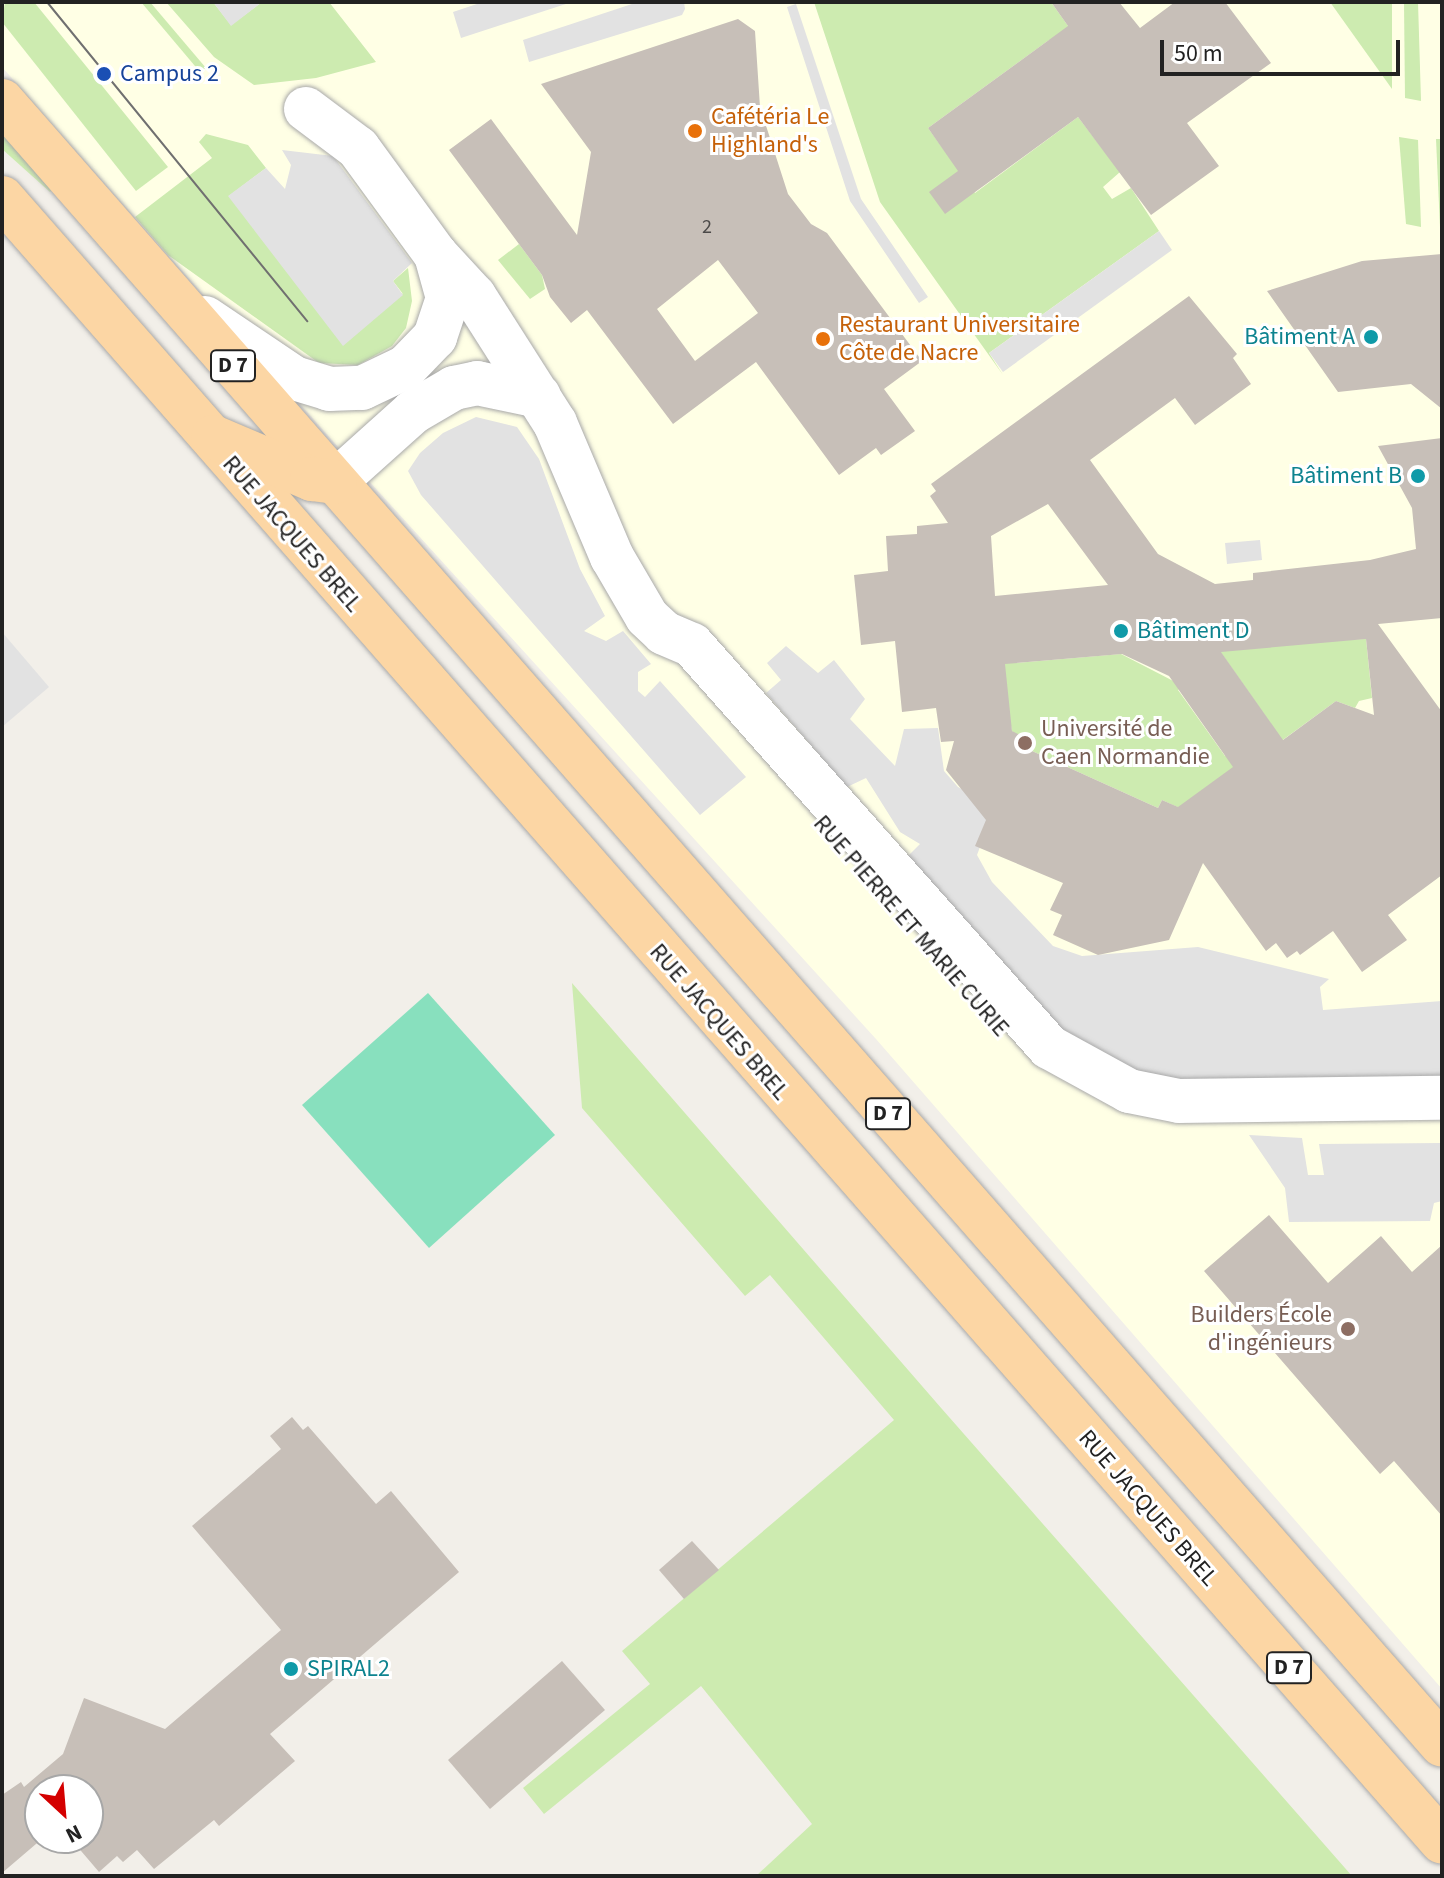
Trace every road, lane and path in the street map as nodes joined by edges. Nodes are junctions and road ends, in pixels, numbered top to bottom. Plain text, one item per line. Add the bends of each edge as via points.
1 (2, 101) edge
2 (306, 109) dead end
3 (2, 198) edge
4 (436, 255) junction
5 (165, 287) junction
6 (539, 396) junction
7 (203, 432) junction
8 (335, 482) junction
9 (678, 639) junction
10 (1442, 1098) edge
11 (1442, 1122) edge
12 (1442, 1745) edge
13 (1442, 1842) edge

1 - 5 main road, D 7
2 - 4 street via 358,148
3 - 7 main road, RUE JACQUES BREL / D 7
4 - 5 street via 448,298 435,337 406,367 362,388 329,389 294,378 254,355
4 - 6 street via 474,296
5 - 8 main road, D 7
6 - 8 street via 477,383 454,388 413,412
6 - 9 street via 571,454 612,557 647,617
7 - 8 main road via 312,479
7 - 13 main road, RUE JACQUES BREL / D 7
8 - 12 main road, D 7
9 - 10 street, RUE PIERRE ET MARIE CURIE via 1049,1047 1129,1091 1179,1101
9 - 11 street, RUE PIERRE ET MARIE CURIE via 689,673 979,1009 1040,1067 1101,1104 1174,1123

